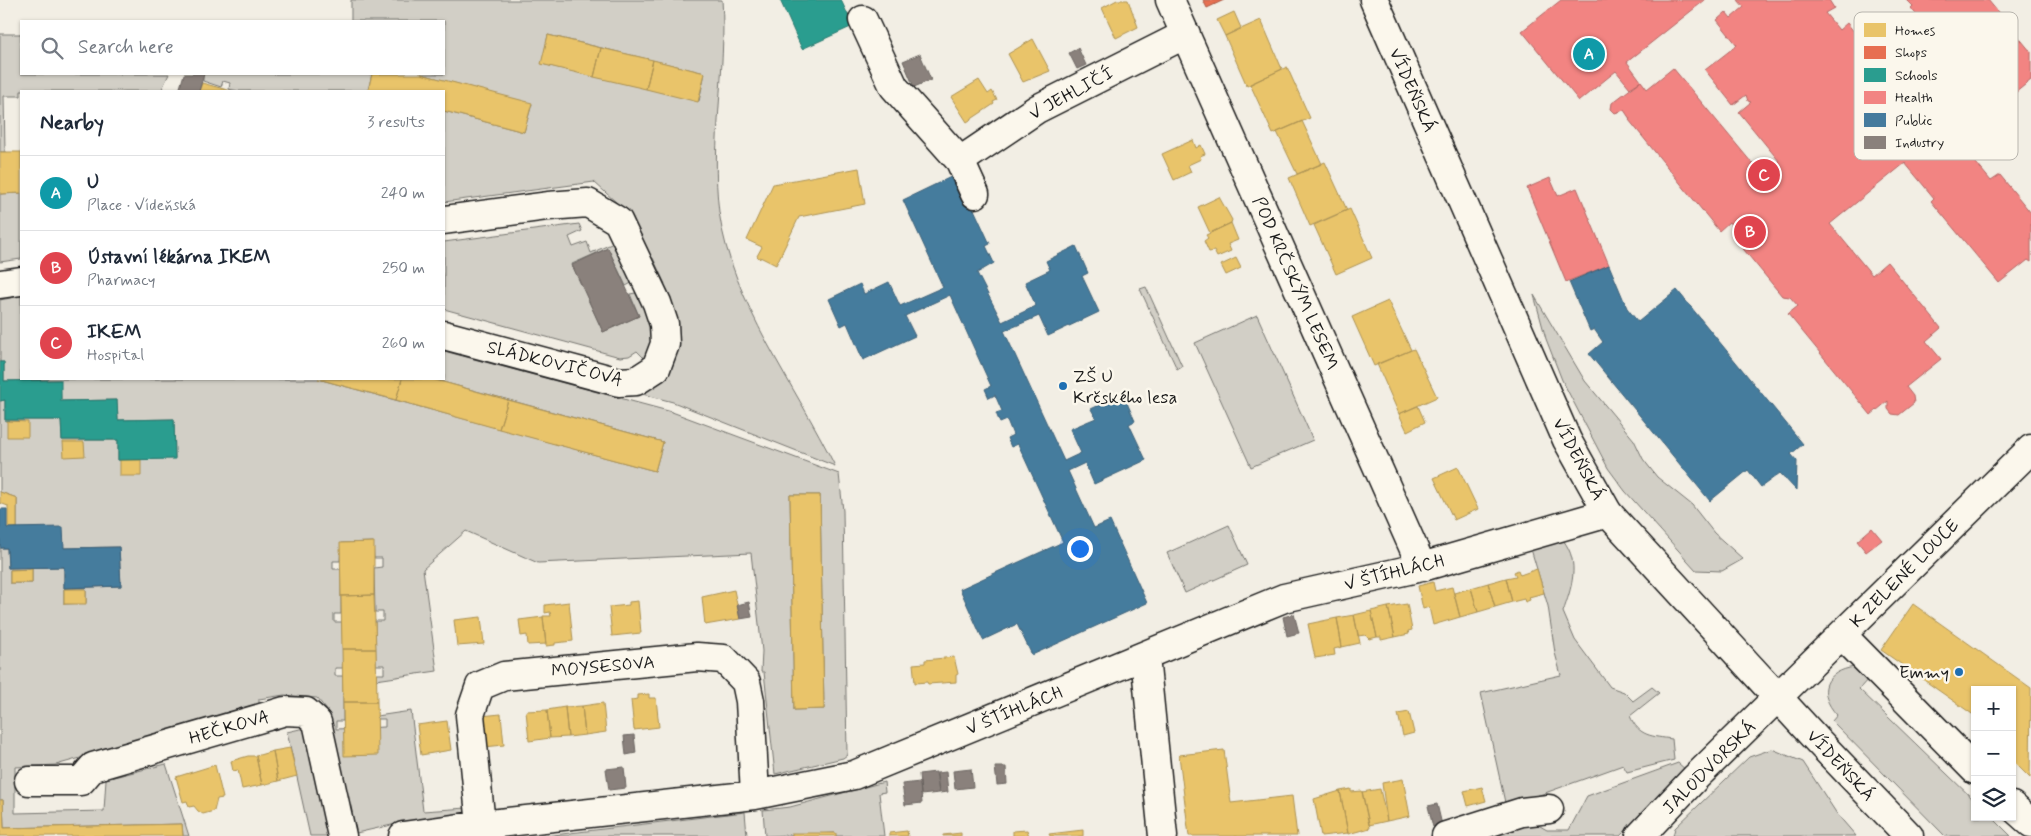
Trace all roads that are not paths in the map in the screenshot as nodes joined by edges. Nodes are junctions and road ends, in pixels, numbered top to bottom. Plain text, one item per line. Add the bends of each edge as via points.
1 (1170, 0) edge
2 (1374, 0) edge
3 (863, 20) dead end
4 (1186, 34) junction
5 (960, 161) junction
6 (975, 194) dead end
7 (445, 220) edge
8 (20, 281) edge
9 (0, 284) edge
10 (445, 335) edge
11 (2028, 458) edge
12 (1608, 513) junction
13 (1422, 567) junction
14 (1842, 635) junction
15 (1145, 657) junction
16 (1778, 698) junction
17 (1971, 766) edge
18 (30, 781) dead end
19 (756, 795) junction
20 (1549, 809) dead end
21 (2016, 810) edge
22 (2031, 823) edge
23 (481, 825) junction
24 (342, 836) edge
25 (403, 836) edge
26 (1163, 836) edge
27 (1446, 836) edge
28 (1640, 836) edge
29 (1909, 836) edge

1 - 4 street, POD KRČSKÝM LESEM
2 - 12 street, VÍDEŇSKÁ via 1567,440
3 - 5 street via 894,87
4 - 5 street, V JEHLIČÍ via 1037,109
4 - 13 street, POD KRČSKÝM LESEM
5 - 6 street
7 - 10 street, SLÁDKOVIČOVA via 588,203 618,221 657,303 664,324 665,344 656,368 636,381 619,382
8 - 9 street
11 - 14 street, K ZELENÉ LOUCE
12 - 13 street, V ŠTÍHLÁCH
12 - 16 street, VÍDEŇSKÁ
13 - 15 street, V ŠTÍHLÁCH via 1284,598
14 - 16 street, K ZELENÉ LOUCE
14 - 17 street
15 - 19 street, V ŠTÍHLÁCH via 854,775
15 - 26 street
16 - 28 street, JALODVORSKÁ
16 - 29 street, VÍDEŇSKÁ
18 - 24 street, HEČKOVA via 81,781 93,767 285,711 306,712 318,722
19 - 23 street, V ŠTÍHLÁCH
19 - 23 street, MOYSESOVA via 746,682 724,659 697,657 504,676 480,686 470,715
20 - 27 street via 1522,812
21 - 22 street
23 - 25 street, V ŠTÍHLÁCH

